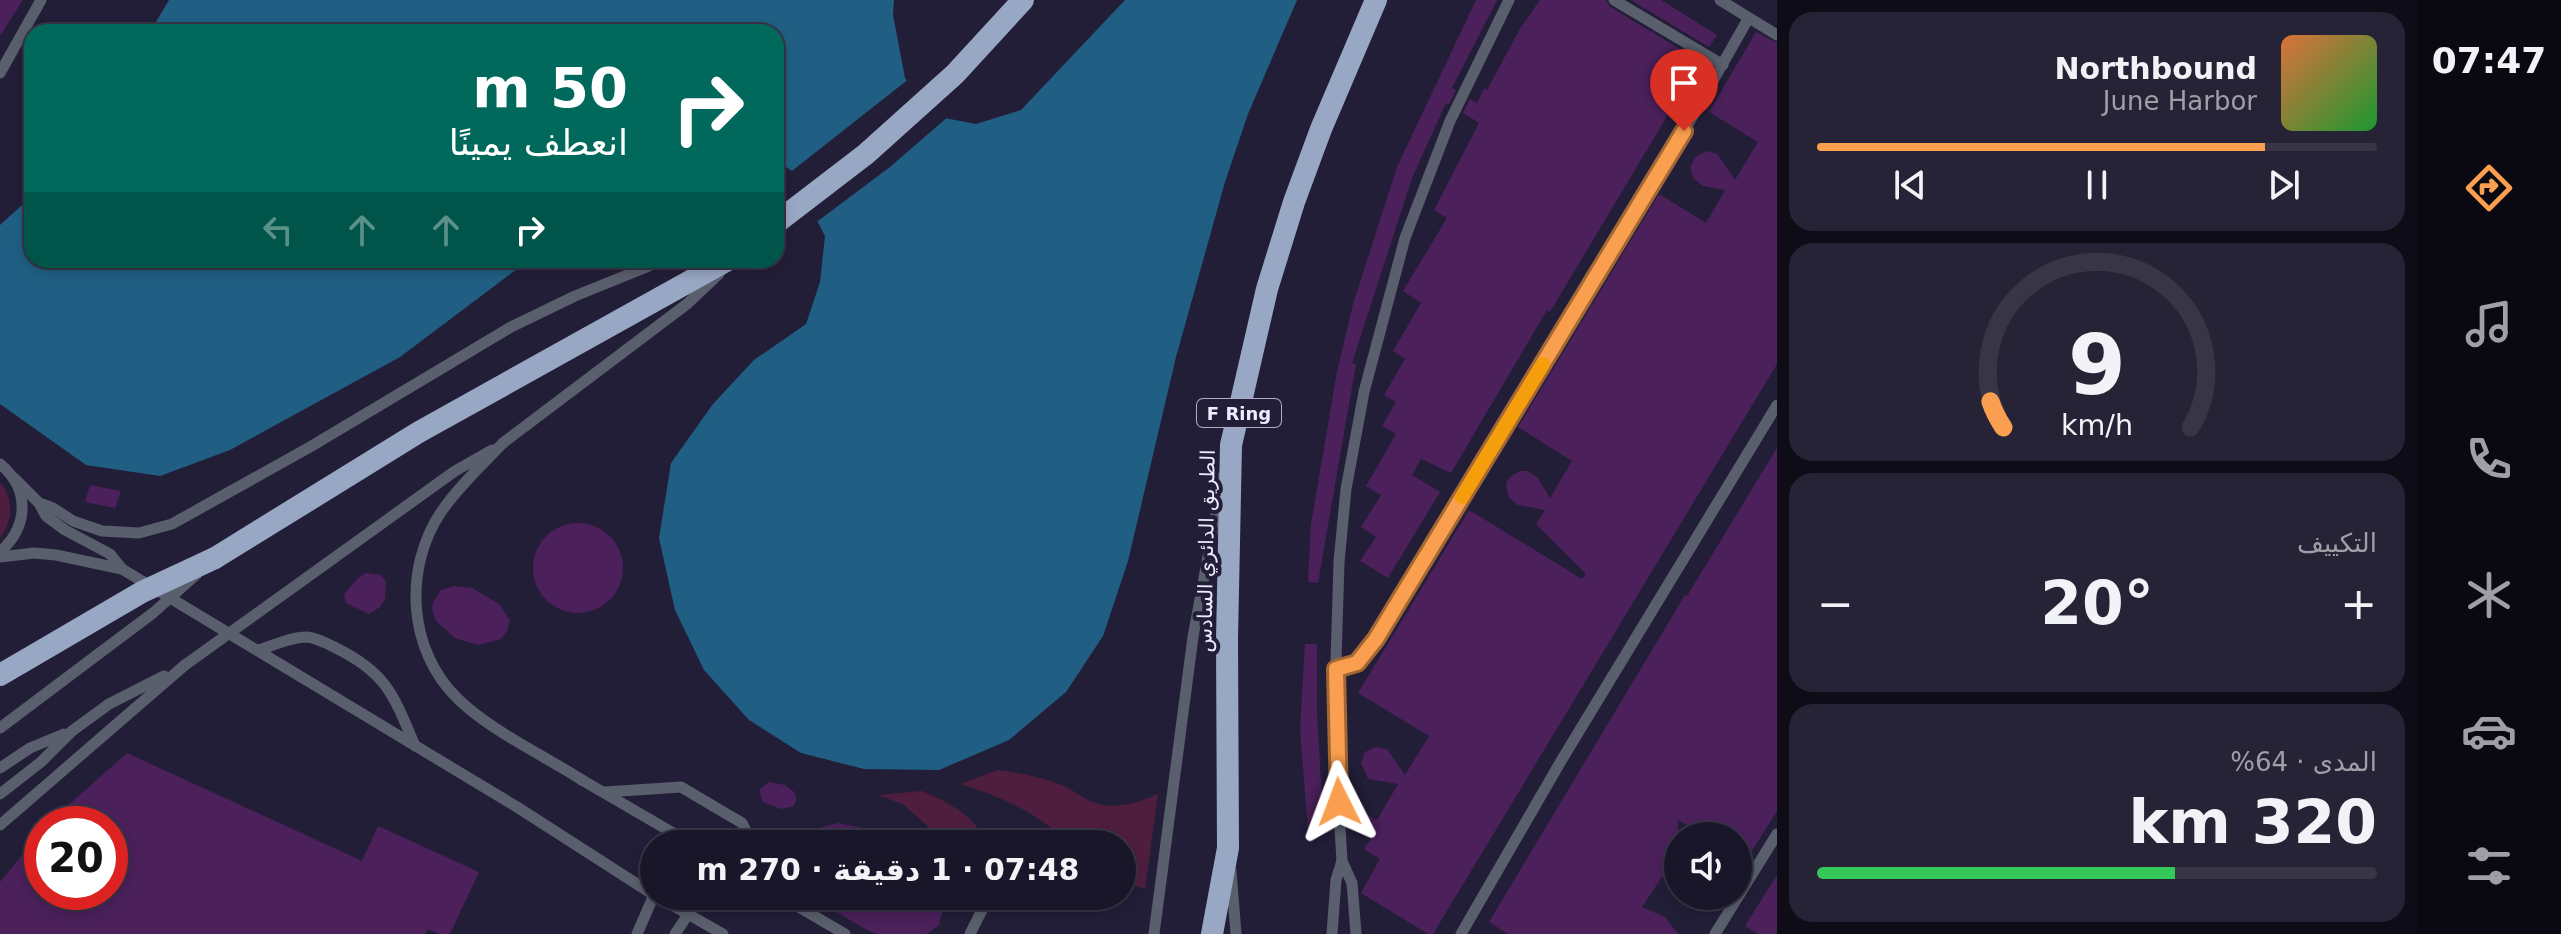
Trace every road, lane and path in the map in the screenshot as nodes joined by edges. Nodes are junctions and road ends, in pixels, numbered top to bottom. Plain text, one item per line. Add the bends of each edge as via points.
1 (41, 0) edge
2 (1023, 0) edge
3 (1376, 0) edge
4 (1509, 0) edge
5 (1614, 0) edge
6 (1720, 0) edge
7 (1748, 19) junction
8 (26, 24) edge
9 (24, 28) edge
10 (1777, 35) edge
11 (1, 65) edge
12 (1723, 65) junction
13 (787, 212) edge
14 (644, 268) edge
15 (716, 268) edge
16 (723, 268) edge
17 (1777, 405) edge
18 (503, 443) junction
19 (1231, 445) junction
20 (0, 464) edge
21 (14, 478) junction
22 (39, 503) junction
23 (0, 555) edge
24 (215, 558) junction
25 (122, 569) junction
26 (259, 650) junction
27 (185, 665) junction
28 (1336, 669) junction
29 (0, 675) edge
30 (0, 728) edge
31 (72, 731) junction
32 (415, 746) junction
33 (0, 768) edge
34 (605, 792) junction
35 (0, 794) edge
36 (0, 825) edge
37 (669, 830) edge
38 (746, 830) edge
39 (1777, 834) edge
40 (1228, 848) junction
41 (1342, 861) junction
42 (640, 886) edge
43 (647, 910) edge
44 (683, 910) edge
45 (804, 910) edge
46 (982, 910) edge
47 (689, 913) junction
48 (637, 934) edge
49 (675, 934) edge
50 (723, 934) edge
51 (845, 934) edge
52 (970, 934) edge
53 (1154, 934) edge
54 (1212, 934) edge
55 (1236, 934) edge
56 (1332, 934) edge
57 (1356, 934) edge
58 (1461, 934) edge
59 (1715, 934) edge

1 - 8 lane
2 - 13 highway via 955,74 866,154
3 - 19 highway, الطريق الدائري السادس / F Ring via 1294,202 1267,289
4 - 28 lane via 1439,147 1388,296 1346,489
5 - 12 lane
6 - 7 lane
7 - 10 lane
7 - 12 lane
9 - 11 lane
12 - 28 lane via 1376,639 1357,663
14 - 22 lane via 511,327 310,447 157,530 102,531
15 - 24 highway via 419,432
16 - 18 lane via 687,304
17 - 58 lane
18 - 27 lane, bridge via 455,471
18 - 34 lane, bridge via 441,512 423,550 416,576 423,643 457,698
19 - 40 highway, الطريق الدائري السادس / F Ring
19 - 53 lane via 1193,637
20 - 21 lane
21 - 22 lane
21 - 23 lane via 23,509 13,540
22 - 25 lane via 46,516 110,554
23 - 25 lane via 56,555
24 - 29 highway, bridge via 142,592
24 - 30 lane, bridge via 153,613
25 - 26 lane
26 - 32 lane
26 - 32 lane via 307,637 343,652 385,683
27 - 31 lane via 109,704
27 - 36 lane
28 - 41 lane
31 - 33 lane via 30,748
31 - 35 lane
32 - 42 lane
34 - 37 lane
34 - 38 lane via 681,787
39 - 59 lane
40 - 54 highway, الطريق الدائري السادس / F Ring
40 - 55 lane
41 - 56 lane
41 - 57 lane via 1352,883
43 - 48 lane
44 - 47 lane
45 - 51 lane
46 - 52 lane
47 - 49 lane
47 - 50 lane

